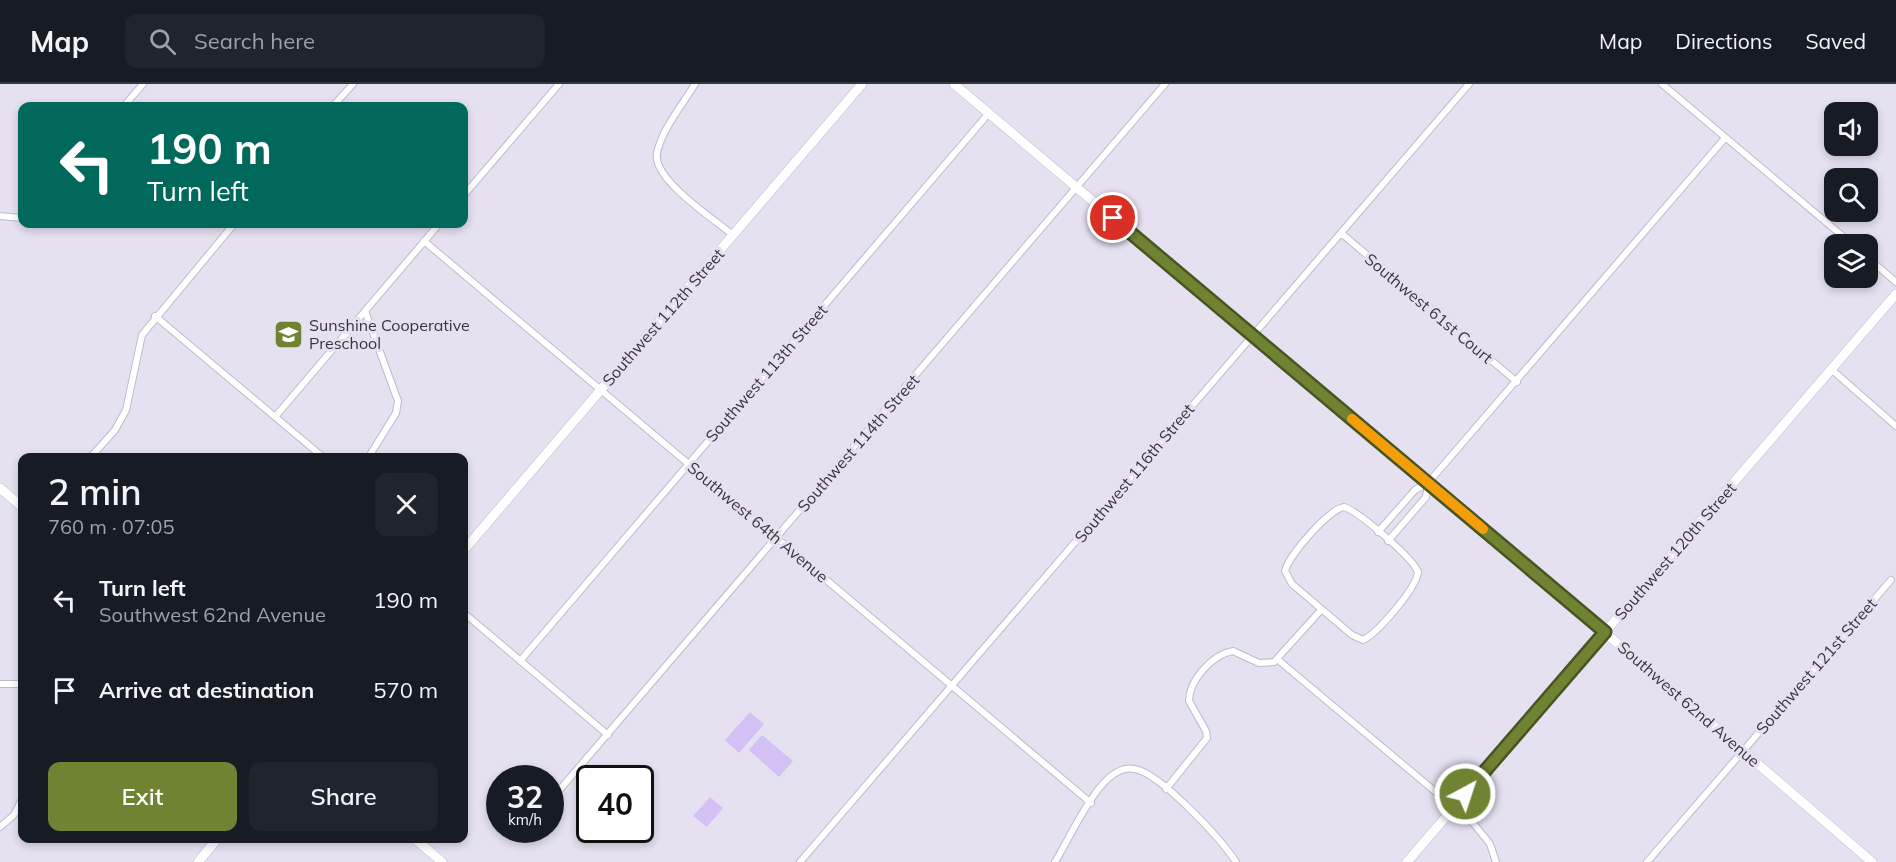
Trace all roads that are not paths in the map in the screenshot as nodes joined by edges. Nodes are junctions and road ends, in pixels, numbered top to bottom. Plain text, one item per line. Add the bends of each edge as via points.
1 (143, 84) edge
2 (353, 84) edge
3 (559, 84) edge
4 (695, 84) edge
5 (862, 84) edge
6 (954, 84) edge
7 (1468, 84) edge
8 (1662, 84) edge
9 (1162, 85) edge
10 (127, 102) edge
11 (337, 102) edge
12 (989, 113) junction
13 (1725, 138) junction
14 (1076, 188) junction
15 (468, 190) edge
16 (0, 216) edge
17 (18, 219) edge
18 (231, 228) edge
19 (435, 228) edge
20 (1341, 233) junction
21 (1840, 234) edge
22 (733, 235) junction
23 (424, 241) junction
24 (1878, 267) edge
25 (1896, 282) edge
26 (1896, 294) edge
27 (365, 311) junction
28 (155, 316) junction
29 (1252, 335) junction
30 (1831, 369) junction
31 (1516, 382) junction
32 (601, 390) junction
33 (275, 417) junction
34 (1896, 426) edge
35 (94, 453) edge
36 (318, 453) edge
37 (371, 453) edge
38 (689, 464) junction
39 (1428, 483) junction
40 (0, 488) edge
41 (18, 504) edge
42 (1378, 532) junction
43 (776, 537) junction
44 (1388, 541) junction
45 (468, 545) edge
46 (1891, 580) dead end
47 (1321, 610) junction
48 (468, 616) edge
49 (1605, 632) junction
50 (1277, 659) junction
51 (520, 661) junction
52 (0, 684) edge
53 (18, 684) edge
54 (952, 686) junction
55 (608, 735) junction
56 (1743, 751) junction
57 (564, 785) edge
58 (1166, 789) junction
59 (1091, 803) junction
60 (1454, 807) junction
61 (18, 808) edge
62 (0, 827) edge
63 (214, 843) edge
64 (420, 843) edge
65 (198, 862) edge
66 (442, 862) edge
67 (800, 862) edge
68 (1054, 862) edge
69 (1236, 862) edge
70 (1407, 862) edge
71 (1496, 862) edge
72 (1647, 862) edge
73 (1872, 862) edge

1 - 10 street
2 - 11 street
3 - 15 street
4 - 22 street via 660,146 658,163 671,183
5 - 22 street, Southwest 112th Street
6 - 12 street, Southwest 62nd Avenue
7 - 20 street, Southwest 116th Street
8 - 13 street
9 - 14 street, Southwest 114th Street
12 - 14 street, Southwest 62nd Avenue
12 - 38 street, Southwest 113th Street
13 - 21 street
13 - 31 street
14 - 29 street, Southwest 62nd Avenue
14 - 43 street, Southwest 114th Street
16 - 17 street
18 - 28 street
19 - 23 street
20 - 29 street, Southwest 116th Street
20 - 31 street, Southwest 61st Court
22 - 32 street, Southwest 112th Street
23 - 27 street
23 - 32 street, Southwest 64th Avenue
24 - 25 street
26 - 30 street, Southwest 120th Street
27 - 33 street
27 - 37 street via 398,401 391,422
28 - 33 street
28 - 35 street via 138,347 126,410
29 - 39 street, Southwest 62nd Avenue
29 - 54 street, Southwest 116th Street
30 - 34 street
30 - 49 street, Southwest 120th Street
31 - 39 street
32 - 38 street, Southwest 64th Avenue
32 - 45 street, Southwest 112th Street
33 - 36 street
38 - 43 street, Southwest 64th Avenue
38 - 51 street, Southwest 113th Street
39 - 42 street via 1415,490
39 - 44 street via 1426,497
39 - 49 street, Southwest 62nd Avenue
40 - 41 street
42 - 44 street
42 - 47 street via 1353,510 1341,507 1291,558 1285,571 1292,584
43 - 54 street, Southwest 64th Avenue
43 - 55 street, Southwest 114th Street
44 - 47 street via 1414,563 1418,576 1374,633 1363,640
46 - 56 street, Southwest 121st Street
47 - 50 street
48 - 51 street
49 - 56 street, Southwest 62nd Avenue
49 - 60 street, Southwest 120th Street
50 - 58 street via 1265,665 1238,652 1228,652 1203,672 1191,688 1189,701 1207,738
50 - 60 street
51 - 55 street
52 - 53 street
54 - 59 street, Southwest 64th Avenue
54 - 67 street, Southwest 116th Street
55 - 57 street, Southwest 114th Street
56 - 72 street, Southwest 121st Street
56 - 73 street, Southwest 62nd Avenue
58 - 59 street via 1141,771 1126,769 1110,777
58 - 69 street via 1214,833
59 - 68 street
60 - 70 street, Southwest 120th Street
60 - 71 street via 1485,837
61 - 62 street
63 - 65 street
64 - 66 street

